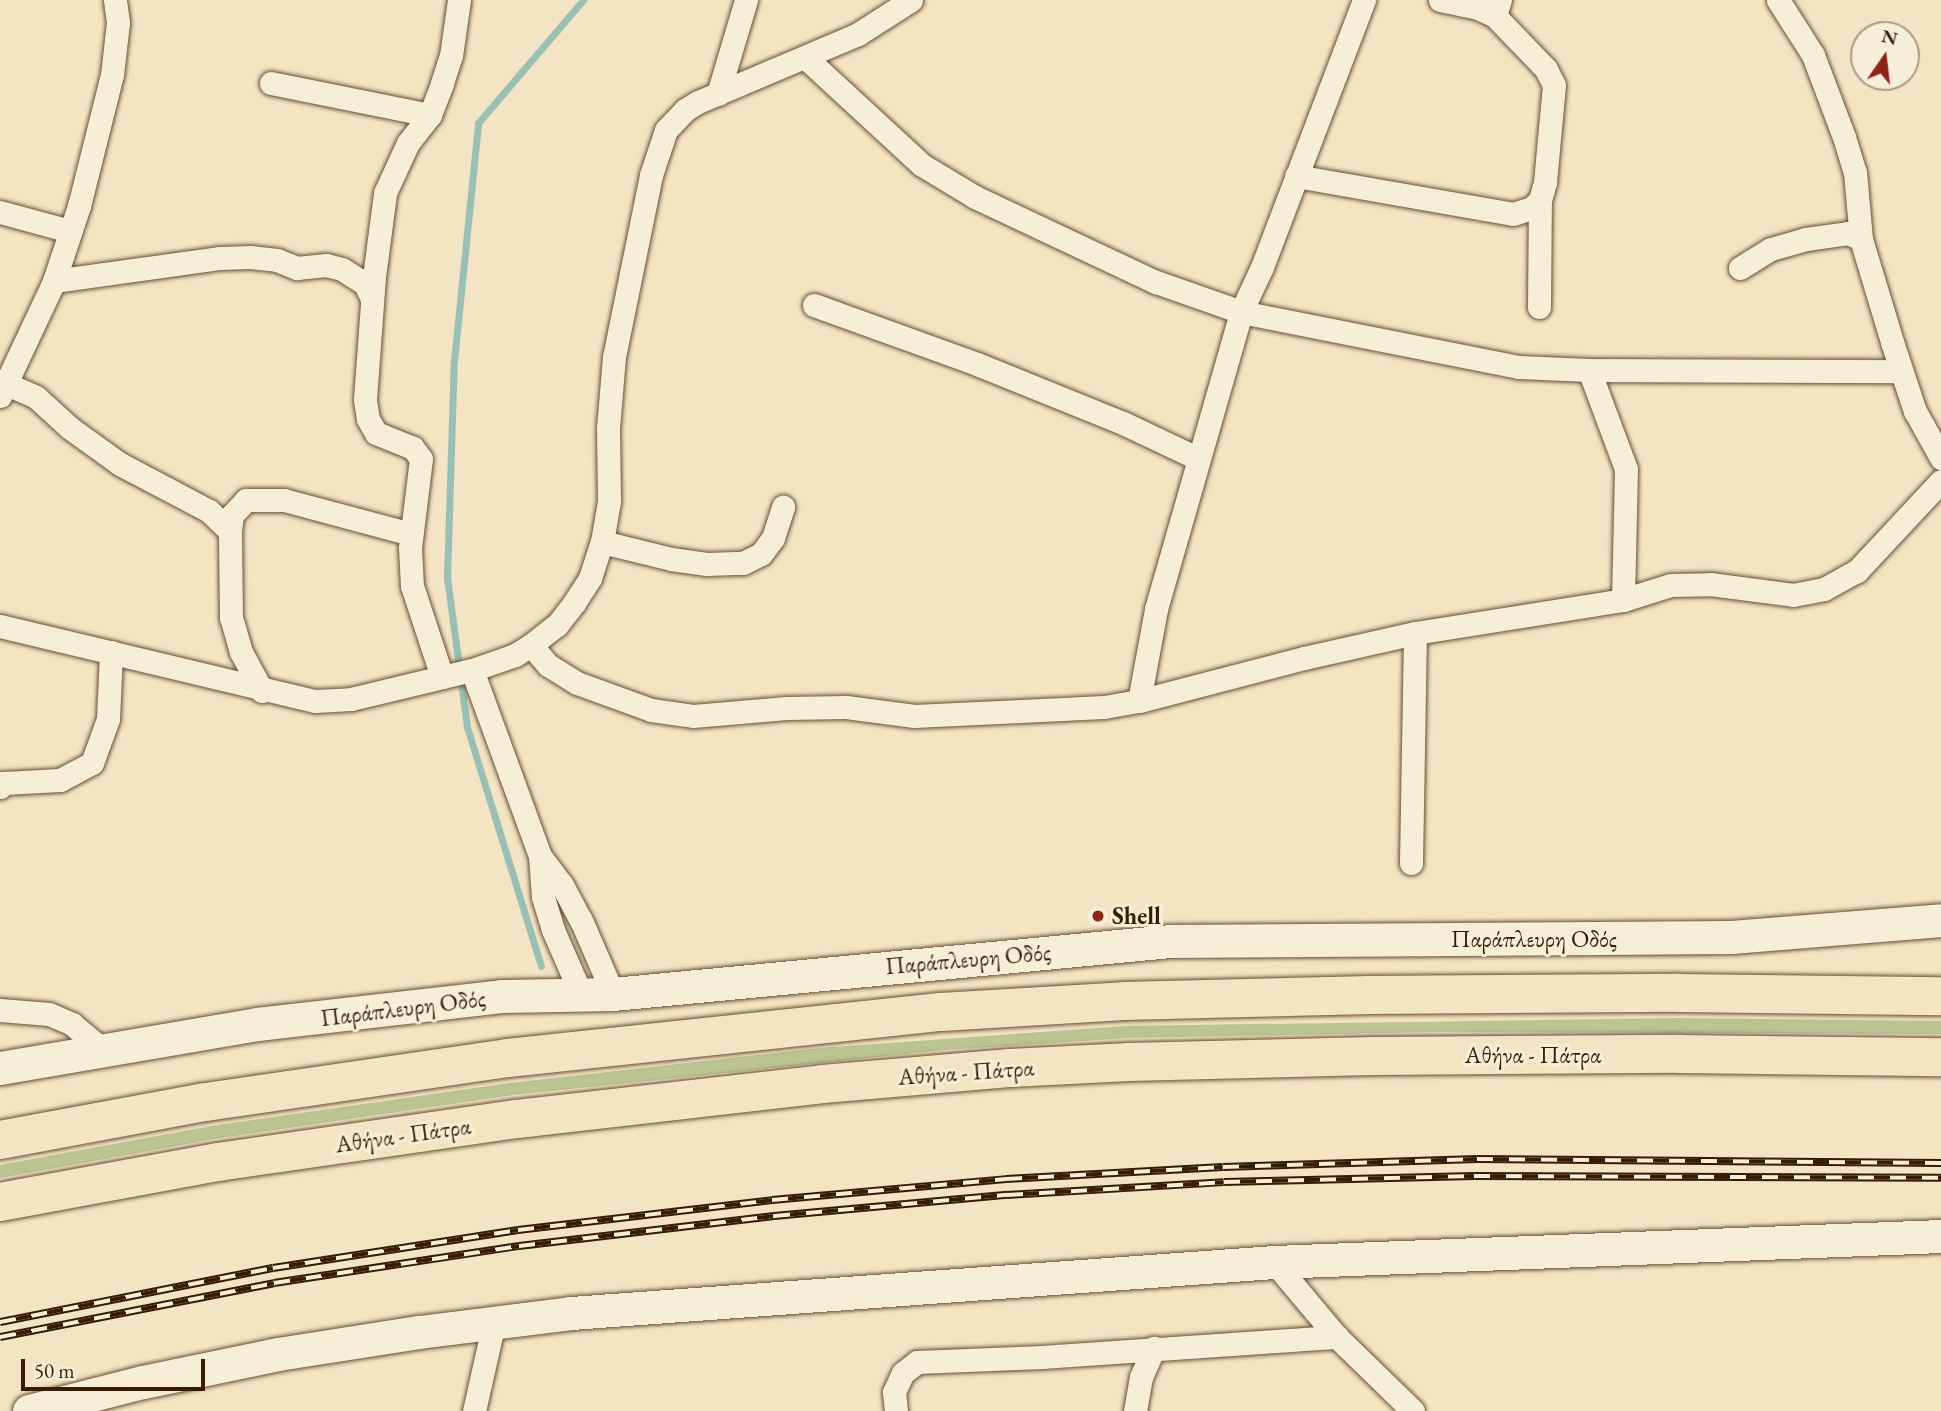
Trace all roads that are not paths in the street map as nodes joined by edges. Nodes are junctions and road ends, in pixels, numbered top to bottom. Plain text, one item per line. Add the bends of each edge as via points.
1 (115, 0) edge
2 (458, 0) edge
3 (746, 0) edge
4 (911, 0) edge
5 (1364, 0) edge
6 (1440, 0) edge
7 (1778, 0) edge
8 (1498, 8) edge
9 (807, 59) junction
10 (271, 83) dead end
11 (718, 94) junction
12 (429, 115) junction
13 (1296, 176) junction
14 (1540, 200) junction
15 (0, 212) edge
16 (70, 231) junction
17 (1861, 239) junction
18 (1740, 268) dead end
19 (54, 281) junction
20 (372, 299) junction
21 (814, 305) dead end
22 (1539, 307) dead end
23 (1241, 312) junction
24 (1589, 370) junction
25 (1901, 371) junction
26 (2, 387) edge
27 (1197, 458) junction
28 (1941, 458) edge
29 (1941, 481) edge
30 (783, 507) dead end
31 (230, 531) junction
32 (411, 534) junction
33 (602, 542) junction
34 (1623, 600) junction
35 (0, 626) edge
36 (1415, 633) junction
37 (531, 645) junction
38 (111, 652) junction
39 (472, 670) junction
40 (442, 677) junction
41 (262, 691) junction
42 (1139, 701) junction
43 (0, 787) edge
44 (540, 856) junction
45 (1411, 863) dead end
46 (1941, 920) edge
47 (597, 994) junction
48 (1941, 996) edge
49 (0, 1010) edge
50 (102, 1049) junction
51 (1941, 1057) edge
52 (0, 1068) edge
53 (0, 1139) edge
54 (0, 1202) edge
55 (1941, 1236) edge
56 (1274, 1262) junction
57 (494, 1322) junction
58 (1336, 1337) junction
59 (1154, 1348) junction
60 (29, 1411) edge
61 (474, 1411) edge
62 (896, 1411) edge
63 (1135, 1411) edge
64 (1413, 1411) edge

1 - 16 street via 118,22 112,75
2 - 12 street via 451,56
3 - 11 street
4 - 9 street via 876,24
5 - 13 street
6 - 8 street
7 - 17 street via 1813,55 1844,136 1855,172
8 - 14 street via 1554,85
9 - 11 street
9 - 23 street via 922,166 975,197 1156,282
10 - 12 street
11 - 33 street via 685,110 666,130 656,155 614,357 608,428 609,501
12 - 20 street via 408,143 385,193
13 - 14 street via 1513,214
13 - 23 street
14 - 22 street
15 - 16 street
16 - 19 street
17 - 18 street via 1848,233 1806,239 1771,249
17 - 25 street
19 - 20 street via 250,257 297,268 326,265 342,269 365,284
19 - 26 street
20 - 32 street via 368,419 376,433 413,448 421,459
21 - 27 street via 976,364
23 - 24 street via 1519,367
23 - 27 street
24 - 25 street
24 - 34 street via 1626,468
25 - 28 street via 1915,411
26 - 31 street via 36,397 69,428 120,464 209,511
27 - 42 street via 1156,610
29 - 34 street via 1857,571 1824,589 1793,595 1684,583
30 - 33 street via 773,538 761,554 743,563 671,559
31 - 32 street via 232,515 246,500 262,498
31 - 41 street via 231,618 241,652
32 - 40 street via 412,586
33 - 37 street via 590,578 574,603
34 - 36 street
35 - 38 street
36 - 42 street
36 - 45 street
37 - 39 street
37 - 42 street via 548,665 577,683 651,710 694,716 846,707 914,716 1041,712
38 - 41 street
38 - 43 street via 108,719 92,763 60,780
39 - 40 street
39 - 44 street
40 - 41 street via 332,701
44 - 47 street via 581,920
44 - 47 street via 543,897 553,930
46 - 47 main road, Παράπλευρη Οδός via 1744,937 1171,941
47 - 50 main road, Παράπλευρη Οδός via 503,996 257,1024
48 - 53 highway via 1370,995 953,1011 508,1058 206,1102
49 - 50 street via 48,1014 72,1024
50 - 52 main road, Παράπλευρη Οδός
51 - 54 highway, Αθήνα - Πάτρα via 1361,1056 961,1072 517,1119 218,1162
55 - 56 main road
56 - 57 main road
56 - 58 street
57 - 60 main road via 278,1354
57 - 61 street
58 - 59 street
58 - 64 street
59 - 62 street via 918,1362 903,1373 894,1392
59 - 63 street via 1143,1369

